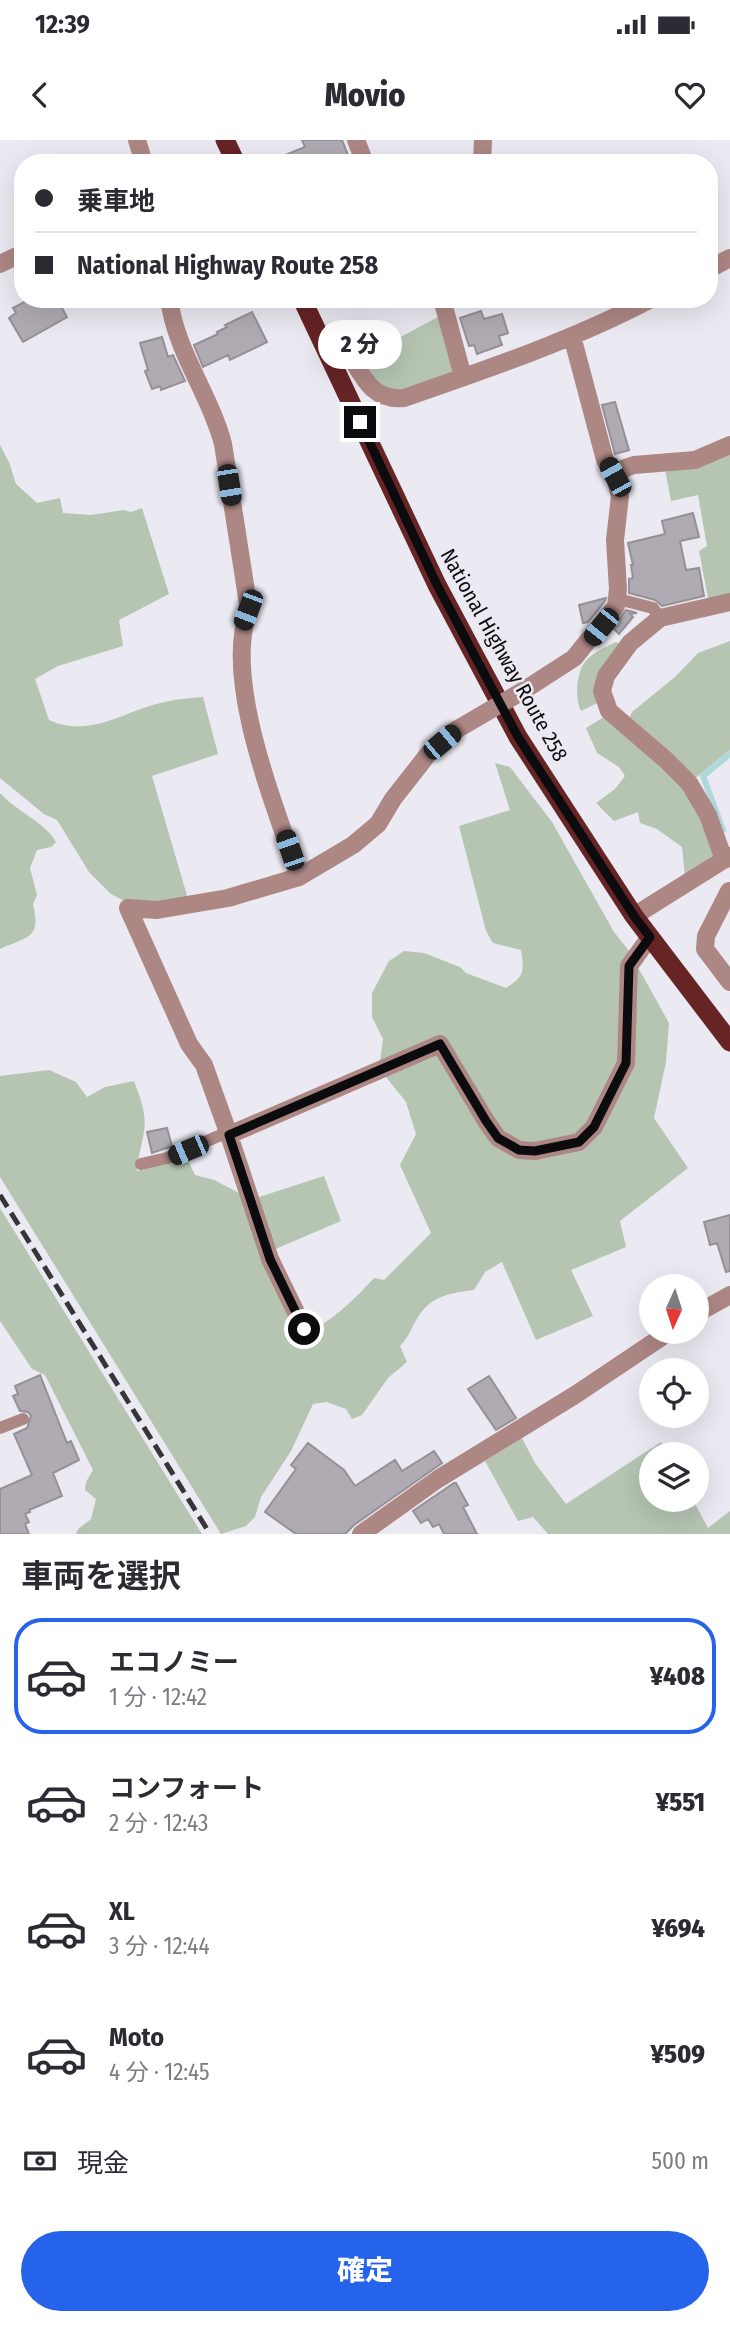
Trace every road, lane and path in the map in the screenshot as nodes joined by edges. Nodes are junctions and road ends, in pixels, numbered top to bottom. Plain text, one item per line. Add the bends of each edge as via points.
1 (171, 308) edge
2 (306, 308) edge
3 (444, 308) edge
4 (634, 308) edge
5 (572, 336) junction
6 (328, 352) junction
7 (463, 377) junction
8 (730, 444) edge
9 (615, 477) junction
10 (618, 599) junction
11 (730, 602) edge
12 (660, 618) junction
13 (727, 858) edge
14 (299, 877) junction
15 (729, 891) edge
16 (634, 916) junction
17 (650, 937) junction
18 (730, 982) edge
19 (730, 1042) edge
20 (229, 1134) junction
21 (141, 1164) dead end
22 (730, 1295) edge
23 (709, 1307) edge
24 (304, 1329) dead end
25 (651, 1344) edge
26 (23, 1419) dead end
27 (0, 1428) edge
28 (361, 1534) edge

1 - 14 street via 180,346 209,402 223,444 248,610 242,626 242,684 263,771
2 - 6 highway, National Highway Route 258
3 - 7 street
4 - 5 street
5 - 7 street
5 - 9 street via 605,460
6 - 7 street via 348,352 371,390 391,400
6 - 16 highway, National Highway Route 258 via 437,585 518,737
8 - 9 street via 695,460 634,465
9 - 10 street via 620,496 615,540
10 - 12 lane via 653,608
10 - 14 street, bridge via 613,612 574,658 456,730 429,753 377,824 353,845
11 - 12 street
12 - 13 street via 630,643 606,676 604,701 609,711 689,783
13 - 16 street
14 - 20 street via 228,898 157,910 128,908 189,1044 204,1065
15 - 18 street via 706,936 705,949
16 - 17 highway, National Highway Route 258
17 - 19 highway, National Highway Route 258
17 - 20 street via 629,966 626,1063 594,1127 579,1142 535,1151 519,1150 498,1138 440,1044
20 - 21 lane
20 - 24 street via 270,1259
22 - 23 street
25 - 28 street via 438,1479
26 - 27 lane

